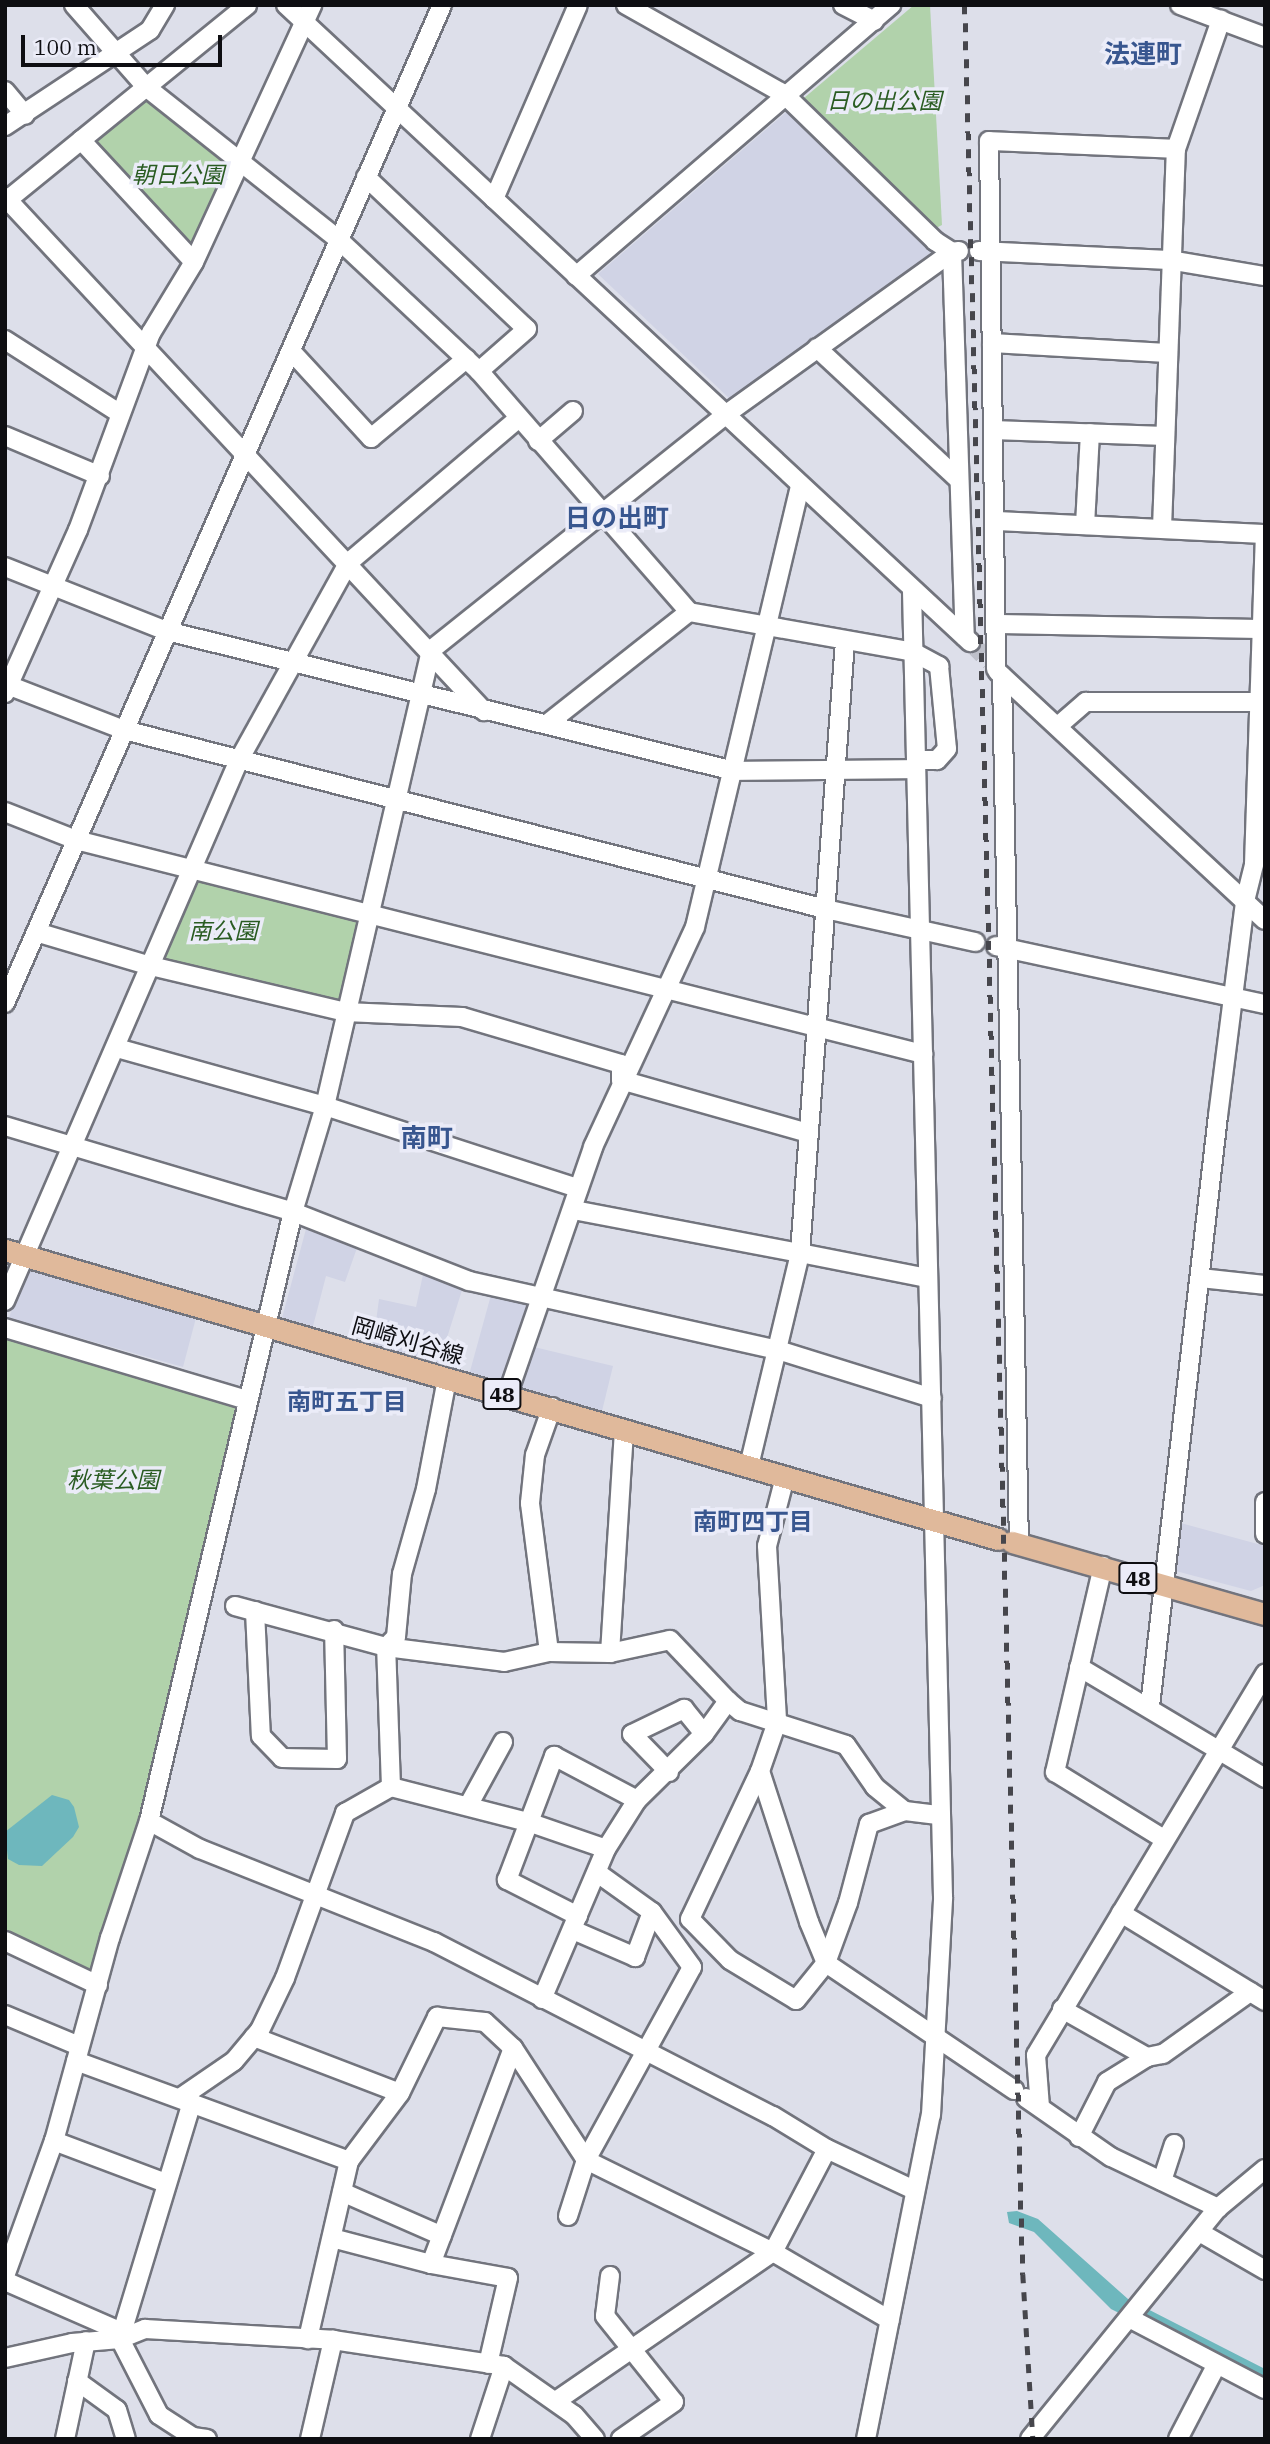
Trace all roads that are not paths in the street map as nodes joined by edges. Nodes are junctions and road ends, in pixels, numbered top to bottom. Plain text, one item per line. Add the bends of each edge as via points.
1 (74, 5) edge
2 (165, 5) edge
3 (247, 5) edge
4 (286, 5) edge
5 (442, 5) edge
6 (578, 5) edge
7 (626, 5) edge
8 (842, 5) edge
9 (891, 5) edge
10 (1180, 5) edge
11 (307, 13) edge
12 (874, 20) junction
13 (1221, 20) junction
14 (1265, 37) edge
15 (114, 52) junction
16 (146, 88) junction
17 (5, 91) edge
18 (783, 94) junction
19 (397, 109) junction
20 (25, 115) junction
21 (5, 126) edge
22 (81, 140) junction
23 (1176, 149) junction
24 (239, 161) junction
25 (366, 177) junction
26 (494, 199) junction
27 (6, 200) edge
28 (339, 240) junction
29 (984, 251) junction
30 (956, 252) junction
31 (1169, 260) junction
32 (194, 262) junction
33 (576, 276) junction
34 (1265, 276) edge
35 (5, 340) edge
36 (992, 343) junction
37 (817, 348) junction
38 (146, 349) junction
39 (292, 352) junction
40 (1167, 352) junction
41 (473, 365) junction
42 (573, 411) dead end
43 (119, 413) junction
44 (725, 415) junction
45 (518, 419) junction
46 (994, 430) junction
47 (1090, 433) junction
48 (5, 436) edge
49 (1164, 436) junction
50 (538, 441) junction
51 (243, 453) junction
52 (100, 476) junction
53 (958, 479) junction
54 (800, 487) junction
55 (602, 512) junction
56 (996, 520) junction
57 (1085, 524) junction
58 (1162, 528) junction
59 (1265, 536) edge
60 (348, 563) junction
61 (5, 567) edge
62 (54, 586) junction
63 (912, 590) junction
64 (689, 612) junction
65 (996, 624) junction
66 (766, 627) junction
67 (1263, 629) edge
68 (167, 631) junction
69 (845, 641) junction
70 (431, 650) junction
71 (913, 652) junction
72 (293, 661) junction
73 (996, 669) junction
74 (6, 688) edge
75 (419, 694) junction
76 (1263, 702) edge
77 (484, 710) junction
78 (547, 724) junction
79 (1058, 726) junction
80 (124, 730) junction
81 (239, 760) junction
82 (916, 765) junction
83 (833, 770) junction
84 (734, 771) junction
85 (395, 799) junction
86 (5, 812) edge
87 (76, 840) junction
88 (193, 869) junction
89 (709, 879) junction
90 (1245, 901) junction
91 (825, 909) junction
92 (368, 913) junction
93 (1265, 920) edge
94 (922, 929) junction
95 (36, 932) junction
96 (975, 942) dead end
97 (1001, 947) junction
98 (151, 966) junction
99 (668, 989) junction
100 (1234, 998) junction
101 (5, 1003) edge
102 (1265, 1004) edge
103 (345, 1012) junction
104 (816, 1024) junction
105 (117, 1048) junction
106 (923, 1054) junction
107 (621, 1080) junction
108 (325, 1106) junction
109 (5, 1126) edge
110 (808, 1133) junction
111 (74, 1148) junction
112 (578, 1188) junction
113 (573, 1210) junction
114 (293, 1212) junction
115 (5, 1250) edge
116 (800, 1253) junction
117 (28, 1257) junction
118 (927, 1278) junction
119 (1200, 1278) junction
120 (1265, 1286) edge
121 (543, 1298) junction
122 (5, 1301) edge
123 (269, 1326) junction
124 (5, 1328) edge
125 (778, 1350) junction
126 (447, 1379) junction
127 (507, 1396) junction
128 (932, 1398) junction
129 (247, 1400) junction
130 (552, 1407) junction
131 (624, 1430) junction
132 (749, 1466) junction
133 (785, 1477) junction
134 (1265, 1502) edge
135 (934, 1518) junction
136 (1265, 1534) edge
137 (1010, 1542) junction
138 (1103, 1566) junction
139 (1166, 1587) junction
140 (235, 1606) dead end
141 (255, 1611) junction
142 (1265, 1614) edge
143 (334, 1630) junction
144 (386, 1647) junction
145 (550, 1652) junction
146 (610, 1653) junction
147 (1079, 1667) junction
148 (1265, 1674) edge
149 (729, 1701) junction
150 (1150, 1706) junction
151 (777, 1722) junction
152 (704, 1734) junction
153 (503, 1742) dead end
154 (1217, 1749) junction
155 (760, 1771) junction
156 (669, 1772) junction
157 (1265, 1778) edge
158 (391, 1787) junction
159 (637, 1800) junction
160 (468, 1806) junction
161 (905, 1811) junction
162 (940, 1815) junction
163 (149, 1821) junction
164 (531, 1823) junction
165 (1164, 1839) junction
166 (606, 1849) junction
167 (599, 1874) junction
168 (314, 1893) junction
169 (652, 1912) junction
170 (1121, 1913) junction
171 (576, 1923) junction
172 (5, 1941) edge
173 (826, 1963) junction
174 (98, 1985) junction
175 (1257, 1997) edge
176 (542, 1999) junction
177 (1062, 2009) junction
178 (5, 2015) edge
179 (254, 2037) junction
180 (936, 2037) junction
181 (513, 2048) junction
182 (648, 2053) junction
183 (78, 2054) junction
184 (1147, 2057) junction
185 (400, 2093) junction
186 (1026, 2098) junction
187 (186, 2100) junction
188 (1079, 2137) junction
189 (54, 2141) junction
190 (1174, 2144) dead end
191 (827, 2149) junction
192 (586, 2160) junction
193 (349, 2161) junction
194 (1265, 2169) edge
195 (1162, 2181) junction
196 (166, 2183) junction
197 (914, 2190) junction
198 (342, 2192) junction
199 (1219, 2208) junction
200 (568, 2216) dead end
201 (1201, 2234) junction
202 (442, 2236) junction
203 (332, 2238) junction
204 (773, 2252) junction
205 (431, 2264) junction
206 (1265, 2270) edge
207 (5, 2276) edge
208 (610, 2276) dead end
209 (5, 2281) edge
210 (890, 2319) junction
211 (1131, 2319) junction
212 (121, 2335) junction
213 (308, 2339) junction
214 (333, 2340) junction
215 (86, 2341) junction
216 (631, 2348) junction
217 (5, 2358) edge
218 (496, 2365) junction
219 (1216, 2366) junction
220 (77, 2381) junction
221 (1265, 2389) edge
222 (556, 2401) junction
223 (1047, 2420) junction
224 (65, 2439) edge
225 (126, 2439) edge
226 (207, 2439) edge
227 (310, 2439) edge
228 (480, 2439) edge
229 (595, 2439) edge
230 (621, 2439) edge
231 (866, 2439) edge
232 (1030, 2439) edge
233 (1048, 2439) edge
234 (1178, 2439) edge

1 - 15 street
2 - 15 street via 150,30
3 - 16 street
4 - 11 street
5 - 19 street
6 - 26 street
7 - 18 street
8 - 12 street
9 - 12 street
10 - 13 street
11 - 19 street
11 - 24 street
12 - 18 street
13 - 14 street
13 - 23 street
15 - 16 street
15 - 20 street
16 - 22 street
16 - 24 street
17 - 20 street
18 - 30 street via 935,241
18 - 33 street
19 - 25 street
19 - 26 street
20 - 21 street
22 - 27 street
22 - 32 street
23 - 29 street via 989,141
23 - 31 street
24 - 28 street
24 - 32 street
25 - 28 street
25 - 41 street via 527,329
26 - 33 street
27 - 38 street
28 - 39 street
28 - 41 street
29 - 31 street
29 - 36 street
30 - 37 street
30 - 53 street
31 - 34 street
31 - 40 street
32 - 38 street
33 - 44 street
35 - 43 street
36 - 40 street
36 - 46 street
37 - 44 street
37 - 53 street
38 - 43 street
38 - 51 street
39 - 41 street via 372,438
39 - 51 street
40 - 49 street
41 - 45 street
42 - 50 street
43 - 52 street
44 - 54 street
44 - 55 street
45 - 50 street
45 - 60 street
46 - 47 street
46 - 56 street
47 - 49 street
47 - 57 street
48 - 52 street
49 - 58 street
50 - 55 street
51 - 60 street
51 - 68 street
52 - 62 street
53 - 63 street via 967,640
54 - 63 street
54 - 66 street
55 - 64 street
55 - 70 street
56 - 57 street
56 - 65 street
57 - 58 street
58 - 59 street
59 - 67 street
60 - 70 street
60 - 72 street
61 - 62 street
62 - 68 street
62 - 74 street
63 - 71 street
64 - 66 street
64 - 78 street
65 - 67 street
65 - 73 street
66 - 69 street
66 - 84 street
67 - 76 street
68 - 72 street
68 - 80 street
69 - 71 street
69 - 83 street
70 - 75 street
70 - 77 street
71 - 82 street
71 - 82 street via 943,671 947,749 937,760
72 - 75 street
72 - 81 street
73 - 79 street
73 - 97 street
74 - 80 street
75 - 77 street
75 - 85 street
76 - 79 street via 1086,702
76 - 90 street via 1254,864
77 - 78 street
78 - 84 street
79 - 90 street
80 - 81 street
80 - 87 street
81 - 85 street
81 - 88 street
82 - 83 street
82 - 94 street
83 - 84 street
83 - 91 street
84 - 89 street
85 - 89 street
85 - 92 street
86 - 87 street
87 - 88 street
87 - 95 street
88 - 92 street
88 - 98 street
89 - 91 street
89 - 99 street via 695,927
90 - 93 street
90 - 100 street
91 - 94 street
91 - 104 street
92 - 99 street
92 - 103 street
94 - 96 street
94 - 106 street
95 - 98 street
95 - 101 street
97 - 100 street
97 - 137 street
98 - 103 street
98 - 105 street
99 - 104 street
99 - 107 street
100 - 102 street
100 - 119 street
103 - 107 street via 463,1017 621,1064
103 - 108 street
104 - 106 street
104 - 110 street
105 - 108 street
105 - 111 street
106 - 118 street
107 - 110 street
107 - 112 street
108 - 112 street
108 - 114 street
109 - 111 street
110 - 116 street
111 - 114 street
111 - 117 street
112 - 113 street
113 - 116 street
113 - 121 street
114 - 121 street via 469,1281
114 - 123 street
115 - 117 main road, 岡崎刈谷線 / 48
116 - 118 street
116 - 125 street
117 - 122 street
117 - 123 main road, 岡崎刈谷線 / 48
118 - 128 street
119 - 120 street
119 - 139 street
121 - 125 street
121 - 127 street
123 - 126 main road, 岡崎刈谷線 / 48
123 - 129 street
124 - 129 street
125 - 128 street
125 - 132 street
126 - 127 main road, 岡崎刈谷線 / 48
126 - 144 street via 426,1489 402,1574 396,1637
127 - 130 main road, 岡崎刈谷線 / 48
128 - 135 street
129 - 163 street
130 - 131 main road, 岡崎刈谷線 / 48
130 - 145 street via 534,1455 530,1503
131 - 132 main road, 岡崎刈谷線 / 48
131 - 146 street
132 - 133 main road, 岡崎刈谷線 / 48
133 - 135 main road, 岡崎刈谷線 / 48
133 - 151 street via 767,1546
134 - 136 street
135 - 137 main road, 岡崎刈谷線 / 48
135 - 162 street
137 - 138 main road, 岡崎刈谷線 / 48
138 - 139 main road, 岡崎刈谷線 / 48
138 - 147 street
139 - 142 main road, 岡崎刈谷線 / 48
139 - 150 street
140 - 141 street
141 - 143 street
141 - 143 street via 261,1736 282,1758 337,1759
143 - 144 street
144 - 145 street via 504,1662
144 - 158 street
145 - 146 street
146 - 149 street via 670,1640
147 - 150 street
147 - 165 street via 1055,1772
148 - 154 street
149 - 151 street via 740,1711
149 - 152 street
150 - 154 street
151 - 155 street
151 - 161 street via 846,1745 875,1787
152 - 156 street
152 - 156 street via 684,1709 632,1734
153 - 160 street
154 - 157 street
154 - 165 street
155 - 173 street via 808,1922
155 - 173 street via 690,1919 730,1960 796,2000
156 - 159 street
158 - 160 street
158 - 168 street via 345,1813
159 - 164 street via 554,1756
159 - 166 street
160 - 164 street
161 - 162 street
161 - 173 street via 869,1824
162 - 180 street via 943,1897
163 - 168 street via 200,1849
163 - 174 street
164 - 166 street
164 - 171 street via 507,1880
165 - 170 street
166 - 167 street
167 - 169 street
167 - 171 street
168 - 176 street via 434,1942
168 - 179 street via 285,1978
169 - 171 street via 635,1957
169 - 182 street via 692,1967
170 - 175 street
170 - 177 street
171 - 176 street
172 - 174 street
173 - 180 street
174 - 183 street
175 - 184 street via 1163,2054
176 - 182 street
177 - 184 street
177 - 186 street via 1036,2055
178 - 183 street
179 - 185 street
179 - 187 street via 234,2061
180 - 186 street
180 - 197 street via 931,2115
181 - 185 street via 485,2022 437,2017
181 - 192 street
181 - 202 street
182 - 191 street
182 - 192 street
183 - 187 street
183 - 189 street
184 - 188 street via 1107,2082
185 - 193 street
186 - 188 street
187 - 193 street
187 - 196 street
188 - 195 street
189 - 196 street
189 - 207 street
190 - 195 street
191 - 197 street
191 - 204 street
192 - 200 street
192 - 204 street
193 - 198 street
194 - 199 street
195 - 199 street
196 - 212 street
197 - 210 street
198 - 202 street
198 - 203 street
199 - 201 street
201 - 206 street
201 - 211 street
202 - 205 street
203 - 205 street
203 - 213 street
204 - 210 street
204 - 216 street
205 - 218 street via 508,2278
208 - 216 street via 605,2316
209 - 212 street
210 - 231 street
211 - 219 street
211 - 223 street
212 - 213 street via 145,2329
212 - 215 street
212 - 226 street via 159,2415 192,2437
213 - 214 street
214 - 218 street
214 - 227 street
215 - 217 street
215 - 220 street
216 - 222 street
216 - 230 street via 674,2402
218 - 222 street
218 - 228 street
219 - 221 street
219 - 234 street
220 - 224 street
220 - 225 street via 117,2410
222 - 229 street
223 - 232 street
223 - 233 street

